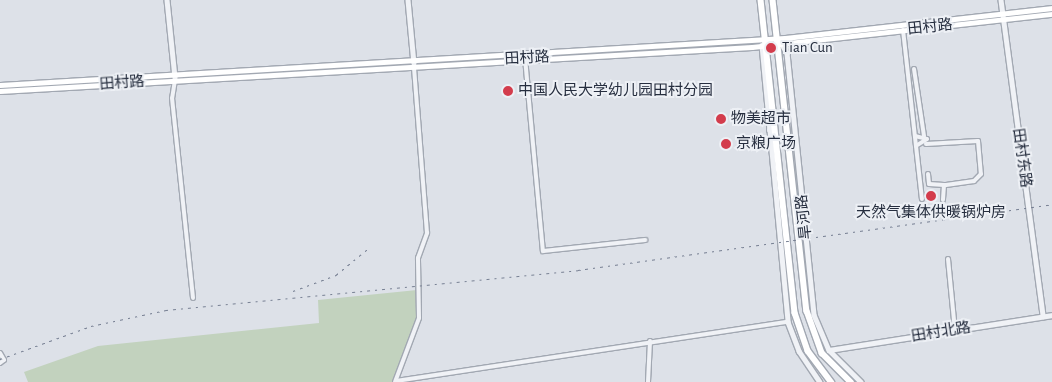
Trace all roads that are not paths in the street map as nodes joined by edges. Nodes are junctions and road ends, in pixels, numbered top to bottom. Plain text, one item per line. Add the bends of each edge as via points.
1 (167, 0) edge
2 (408, 0) edge
3 (761, 0) edge
4 (773, 0) edge
5 (1001, 0) edge
6 (1052, 8) edge
7 (1052, 14) edge
8 (1002, 16) junction
9 (903, 30) junction
10 (764, 39) junction
11 (779, 42) junction
12 (764, 46) junction
13 (525, 58) junction
14 (414, 62) junction
15 (914, 69) dead end
16 (176, 74) junction
17 (175, 80) junction
18 (0, 85) edge
19 (0, 91) edge
20 (773, 106) junction
21 (785, 109) junction
22 (915, 136) junction
23 (924, 136) junction
24 (768, 138) junction
25 (796, 139) junction
26 (926, 144) junction
27 (916, 146) junction
28 (928, 174) dead end
29 (944, 185) junction
30 (922, 200) dead end
31 (943, 200) dead end
32 (645, 240) dead end
33 (948, 259) dead end
34 (193, 298) dead end
35 (1052, 315) edge
36 (1043, 316) junction
37 (788, 322) junction
38 (955, 330) junction
39 (650, 341) junction
40 (829, 350) junction
41 (0, 353) edge
42 (0, 363) edge
43 (396, 381) edge
44 (648, 382) edge
45 (820, 382) edge
46 (831, 382) edge
47 (851, 382) edge
48 (862, 382) edge

1 - 16 street
2 - 14 street
3 - 10 main road, 旱河路
4 - 11 main road, 旱河路
5 - 8 street, 田村东路
6 - 8 main road, 田村路
7 - 8 main road, 田村路
8 - 9 main road, 田村路
8 - 11 main road, 田村路
8 - 36 street, 田村东路
9 - 11 main road, 田村路
9 - 22 street
10 - 11 main road, 田村路
10 - 12 main road, 旱河路
10 - 14 main road, 田村路
11 - 12 main road, 田村路
11 - 21 main road, 旱河路
11 - 25 street, 旱河路
12 - 13 main road, 田村路
12 - 20 main road, 旱河路
12 - 24 street, 旱河路
13 - 14 main road, 田村路
13 - 32 street via 543,251
14 - 16 main road, 田村路
14 - 17 main road, 田村路
14 - 43 street via 427,234 418,258 419,318
15 - 23 street
16 - 17 street
16 - 18 main road, 田村路
17 - 19 main road, 田村路
17 - 34 street via 172,98
20 - 24 street
20 - 46 main road, 旱河路 via 795,313 808,351
21 - 25 street
21 - 47 main road, 旱河路 via 807,311 822,353
22 - 23 street
22 - 27 street
23 - 26 street
24 - 37 street, 旱河路
25 - 40 street, 旱河路 via 814,315
26 - 27 street
26 - 29 street via 978,141 981,174 974,181
27 - 30 street
28 - 29 street via 929,184
29 - 31 street
33 - 38 street
35 - 36 street, 田村北路
36 - 38 street, 田村北路
37 - 39 street
37 - 45 street, 旱河路 via 799,351
38 - 40 street, 田村北路
39 - 43 street
39 - 44 street
40 - 48 street, 旱河路
41 - 42 street via 4,360

